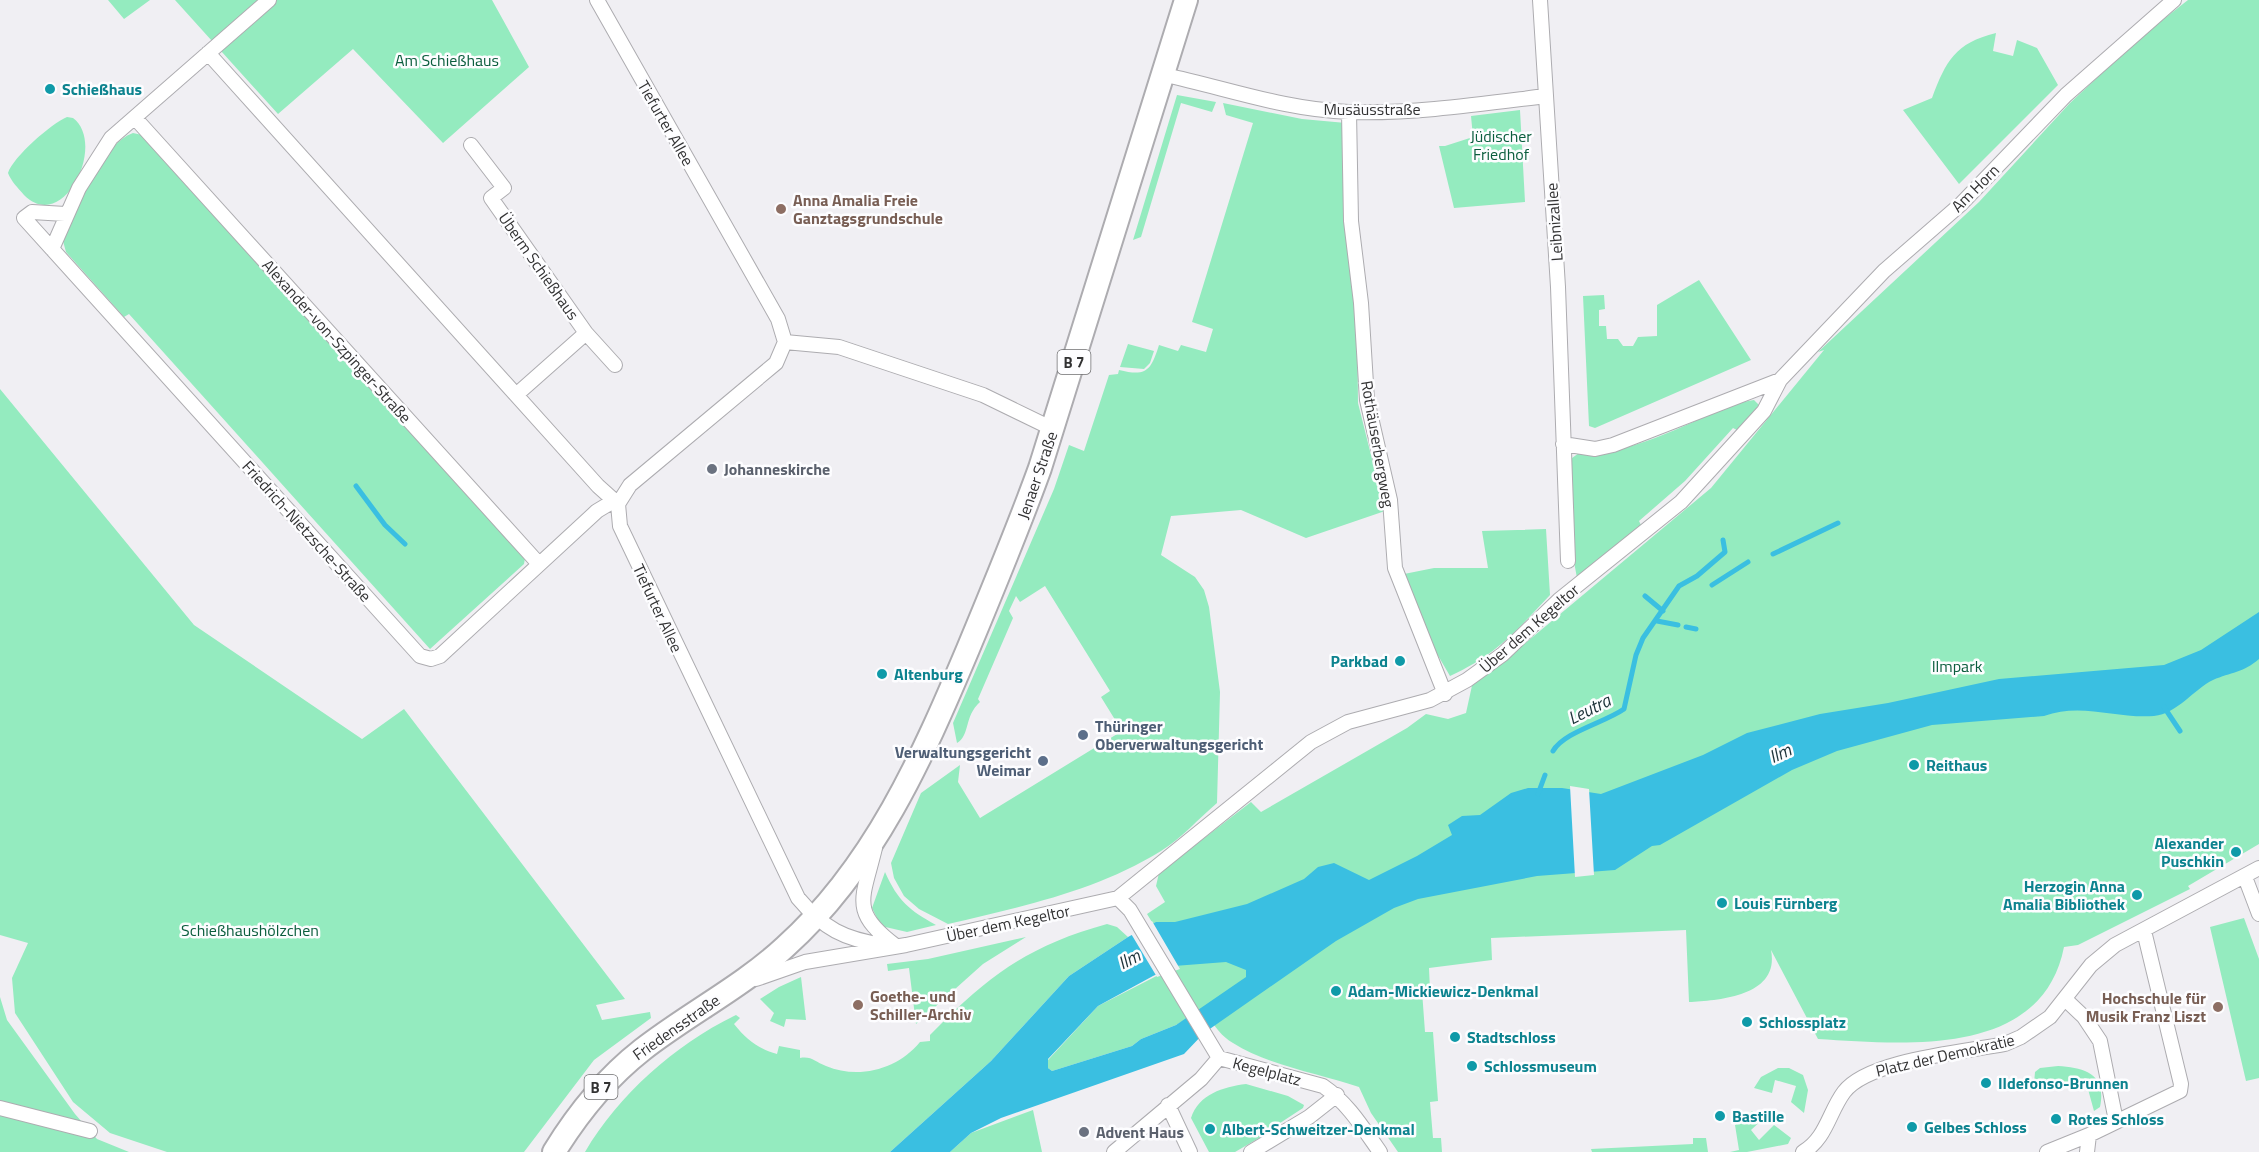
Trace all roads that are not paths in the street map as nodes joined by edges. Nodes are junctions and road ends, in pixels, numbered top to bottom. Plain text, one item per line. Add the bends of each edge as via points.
1 (269, 0) edge
2 (597, 0) edge
3 (1186, 0) edge
4 (1540, 0) edge
5 (2174, 0) edge
6 (208, 53) junction
7 (1165, 75) junction
8 (1546, 96) junction
9 (1350, 112) junction
10 (135, 118) junction
11 (471, 145) dead end
12 (65, 214) junction
13 (51, 249) junction
14 (586, 333) junction
15 (785, 342) junction
16 (615, 365) dead end
17 (1780, 380) junction
18 (516, 395) junction
19 (1053, 429) junction
20 (1563, 444) junction
21 (615, 503) junction
22 (1568, 561) dead end
23 (539, 564) junction
24 (1445, 694) junction
25 (877, 837) junction
26 (2259, 868) edge
27 (2245, 877) junction
28 (1118, 898) junction
29 (2259, 914) edge
30 (815, 918) junction
31 (2144, 931) junction
32 (897, 947) junction
33 (733, 987) junction
34 (2065, 999) junction
35 (1219, 1058) junction
36 (1337, 1095) junction
37 (1168, 1105) junction
38 (0, 1108) edge
39 (2116, 1121) junction
40 (90, 1131) dead end
41 (2089, 1135) junction
42 (1808, 1149) edge
43 (554, 1152) edge
44 (1114, 1152) edge
45 (1191, 1152) edge
46 (1251, 1152) edge
47 (1380, 1152) edge
48 (2047, 1152) edge
49 (2086, 1152) edge

1 - 6 street
2 - 15 street, Tiefurter Allee via 778,319
3 - 7 main road, Jenaer Straße / B 7
4 - 8 street, Leibnizallee
5 - 17 street, Am Horn via 2066,95 1961,204 1884,271
6 - 10 street
6 - 18 street
7 - 9 street, Musäusstraße via 1265,100
7 - 19 main road, Jenaer Straße / B 7
8 - 9 street, Musäusstraße via 1422,110
8 - 20 street, Leibnizallee
9 - 24 street, Rothäuserbergweg via 1351,221 1367,400 1390,500 1395,568
10 - 12 street via 111,138
10 - 23 street, Alexander-von-Szpinger-Straße
11 - 14 street, Überm Schießhaus via 504,188 491,198
12 - 13 street
12 - 13 street, Friedrich-Nietzsche-Straße via 32,212 24,218
13 - 23 street, Friedrich-Nietzsche-Straße via 420,656 440,656
14 - 16 street, Überm Schießhaus
14 - 18 street, Überm Schießhaus
15 - 19 street via 839,347 983,395
15 - 21 street via 776,363 630,484
17 - 20 street via 1613,445 1595,449
17 - 24 street, Über dem Kegeltor via 1764,411 1681,502 1559,600 1503,654
18 - 21 street
19 - 25 main road, Jenaer Straße / B 7 via 1017,530 940,716 901,799
20 - 22 street, Leibnizallee
21 - 23 street, Friedrich-Nietzsche-Straße via 597,511
21 - 30 street, Tiefurter Allee via 620,526 786,878
24 - 28 street, Über dem Kegeltor via 1348,722 1311,742
25 - 30 main road, Jenaer Straße / B 7
25 - 32 street via 862,907 869,924
26 - 27 street, Platz der Demokratie
27 - 29 street
27 - 31 street, Platz der Demokratie
28 - 32 street, Über dem Kegeltor
28 - 35 street, Kegelplatz via 1130,910
30 - 32 street, Über dem Kegeltor via 843,936
30 - 33 main road, Friedensstraße / B 7
31 - 34 street, Platz der Demokratie via 2104,953
31 - 39 street via 2180,1091
32 - 33 street, Über dem Kegeltor via 805,962
33 - 43 main road, Friedensstraße / B 7 via 620,1069 579,1112
34 - 39 street via 2084,1017 2100,1041
34 - 42 street, Platz der Demokratie via 2050,1017 2013,1041 1887,1065 1863,1075 1845,1091 1824,1130
35 - 36 street, Kegelplatz via 1323,1086
35 - 37 street via 1201,1079
36 - 46 street
36 - 47 street, Kegelplatz
37 - 44 street
37 - 45 street
38 - 40 street
39 - 41 street
41 - 48 street
41 - 49 street

